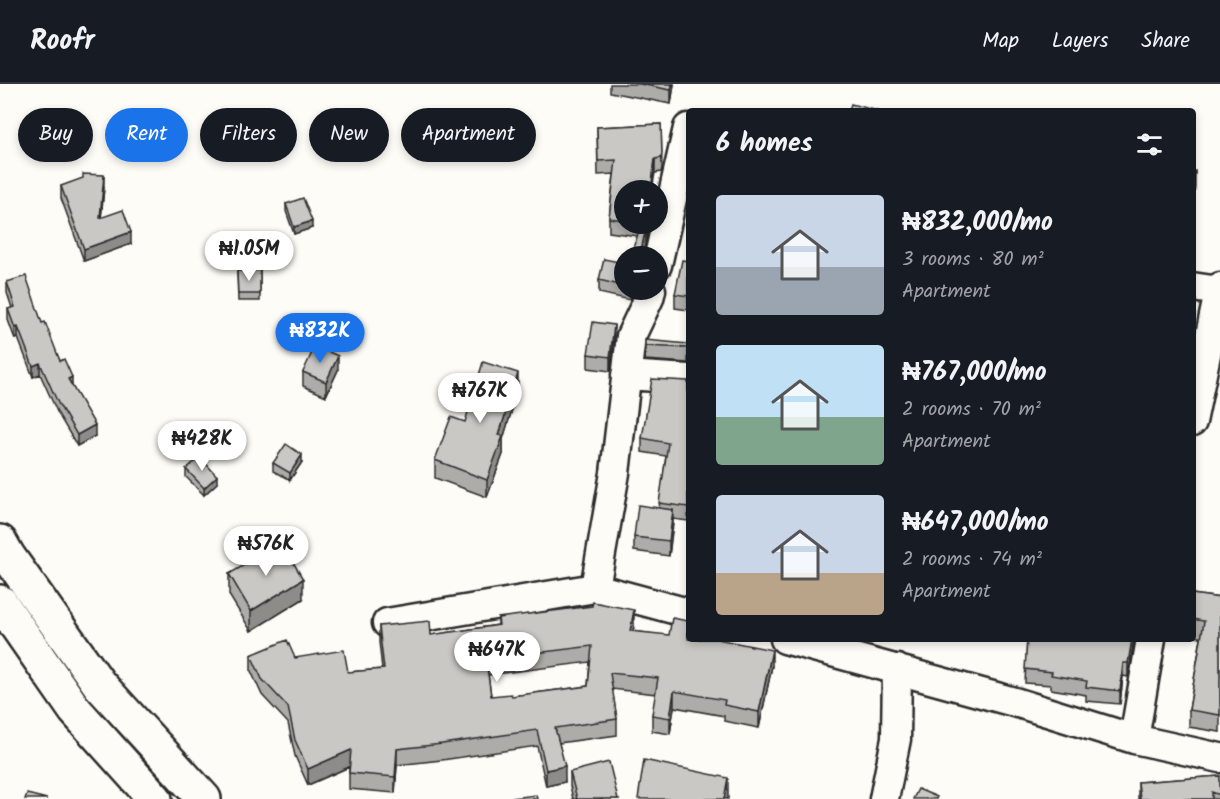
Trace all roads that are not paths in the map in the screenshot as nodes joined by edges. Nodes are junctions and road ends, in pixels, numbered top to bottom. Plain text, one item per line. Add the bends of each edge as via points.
1 (686, 137) edge
2 (661, 246) edge
3 (1210, 288) edge
4 (648, 300) edge
5 (626, 375) junction
6 (686, 379) edge
7 (1196, 392) edge
8 (0, 542) edge
9 (595, 588) junction
10 (0, 602) edge
11 (686, 612) edge
12 (387, 623) edge
13 (796, 642) edge
14 (1150, 642) edge
15 (897, 669) junction
16 (1134, 738) junction
17 (1220, 758) edge
18 (155, 799) edge
19 (204, 799) edge
20 (884, 799) edge

1 - 2 street
3 - 7 street
4 - 5 street via 632,336
5 - 6 street
5 - 9 street via 615,473
8 - 19 highway via 99,684
9 - 11 street
9 - 12 street
10 - 18 highway via 75,710
13 - 15 street
14 - 16 street
15 - 16 street
15 - 20 street via 896,739
16 - 17 street

